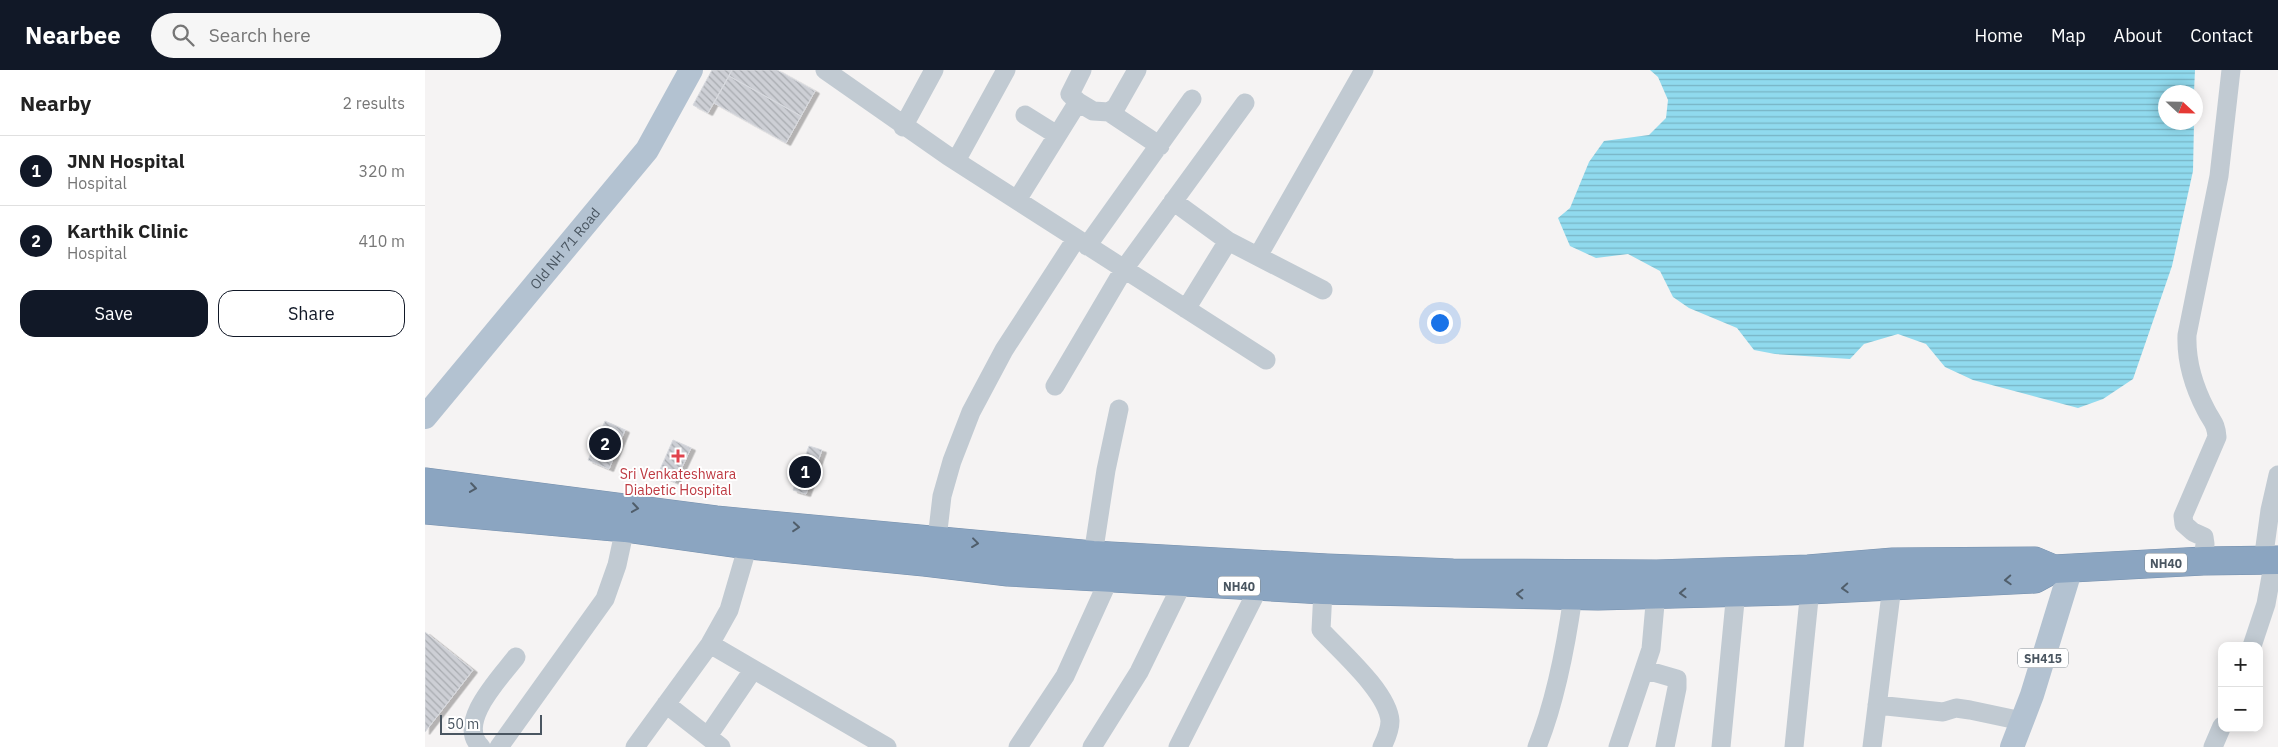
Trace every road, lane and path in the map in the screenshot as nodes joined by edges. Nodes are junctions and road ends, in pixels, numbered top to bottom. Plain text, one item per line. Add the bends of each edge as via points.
1 (678, 70) edge
2 (691, 70) edge
3 (825, 70) edge
4 (934, 70) edge
5 (1006, 70) edge
6 (1082, 70) edge
7 (1137, 70) edge
8 (1364, 70) edge
9 (2231, 70) edge
10 (1192, 99) dead end
11 (1078, 102) junction
12 (1245, 103) dead end
13 (1109, 112) junction
14 (1025, 115) dead end
15 (903, 126) junction
16 (1057, 135) junction
17 (1160, 146) junction
18 (956, 162) junction
19 (1017, 200) junction
20 (1173, 201) junction
21 (1228, 241) junction
22 (1082, 242) junction
23 (1259, 256) junction
24 (1124, 269) junction
25 (1323, 290) dead end
26 (1187, 309) junction
27 (1266, 360) dead end
28 (1055, 386) dead end
29 (425, 398) edge
30 (1119, 409) dead end
31 (425, 417) edge
32 (2278, 475) edge
33 (425, 482) edge
34 (522, 507) junction
35 (425, 510) edge
36 (625, 528) junction
37 (743, 537) junction
38 (929, 546) junction
39 (1093, 555) junction
40 (2203, 561) junction
41 (2272, 561) edge
42 (2062, 568) junction
43 (1109, 579) junction
44 (1183, 582) junction
45 (1892, 586) junction
46 (1259, 587) junction
47 (1810, 589) junction
48 (1323, 590) junction
49 (1736, 591) junction
50 (1656, 594) junction
51 (1573, 596) junction
52 (2253, 642) edge
53 (710, 644) junction
54 (516, 656) dead end
55 (753, 670) junction
56 (1646, 670) junction
57 (666, 704) junction
58 (1877, 706) junction
59 (2022, 721) junction
60 (2219, 732) edge
61 (715, 741) edge
62 (481, 747) edge
63 (499, 747) edge
64 (635, 747) edge
65 (887, 747) edge
66 (1018, 747) edge
67 (1092, 747) edge
68 (1178, 747) edge
69 (1382, 747) edge
70 (1537, 747) edge
71 (1618, 747) edge
72 (1665, 747) edge
73 (1721, 747) edge
74 (1794, 747) edge
75 (1873, 747) edge
76 (2013, 747) edge
77 (2213, 747) edge

1 - 29 main road, Old NH 71 Road via 638,144
2 - 31 main road, Old NH 71 Road via 647,150
3 - 15 street
4 - 15 street
5 - 18 street
6 - 11 street via 1070,94
7 - 13 street via 1116,107
8 - 23 street
9 - 40 street via 2219,176 2187,335 2189,368 2207,411 2217,425 2217,438 2183,516 2184,524 2204,537
10 - 17 street
11 - 13 street via 1093,111
11 - 16 street
12 - 20 street
13 - 17 street
14 - 16 street
15 - 18 street
16 - 19 street
17 - 22 street
18 - 19 street
19 - 22 street
20 - 21 street
20 - 24 street
21 - 23 street
21 - 26 street
22 - 24 street
22 - 38 street via 1004,350 971,412 952,461
23 - 25 street
24 - 26 street
24 - 28 street
26 - 27 street
30 - 39 street via 1105,470
32 - 41 street via 2270,510
33 -> 34 highway, NH40
34 - 35 highway, NH40
34 - 36 highway, NH40
34 -> 37 highway, NH40
36 - 37 highway, NH40
36 - 63 street via 605,599
37 - 38 highway, NH40
37 - 53 street via 729,610
38 -> 39 highway, NH40
38 - 43 highway, NH40 via 1008,572
39 - 42 highway, NH40 via 1336,568 1547,574 1727,573 1902,562 2035,561
40 - 41 highway, NH40
40 - 42 highway, NH40
41 - 52 street via 2267,604
42 -> 45 highway, NH40 via 2035,579
42 - 59 main road, SH415
43 - 44 highway, NH40
43 - 66 street via 1065,676
44 - 46 highway, NH40
44 - 67 street via 1139,672
45 -> 47 highway, NH40
45 - 58 street
46 - 48 highway, NH40
46 - 68 street
47 - 49 highway, NH40
47 - 74 street
51 -> 48 highway, NH40
48 - 69 street via 1321,630 1387,707 1390,722
49 -> 50 highway, NH40
49 - 73 street
50 - 51 highway, NH40
50 - 56 street via 1655,628
51 - 70 street via 1565,645
53 - 55 street
53 - 57 street
54 - 62 street via 473,719 472,731
55 - 61 street
55 - 65 street
56 - 71 street
56 - 72 street via 1677,679
57 - 61 street
57 - 64 street
58 - 59 street via 1943,712 1956,708
58 - 75 street
59 - 76 main road, SH415
60 - 77 street

